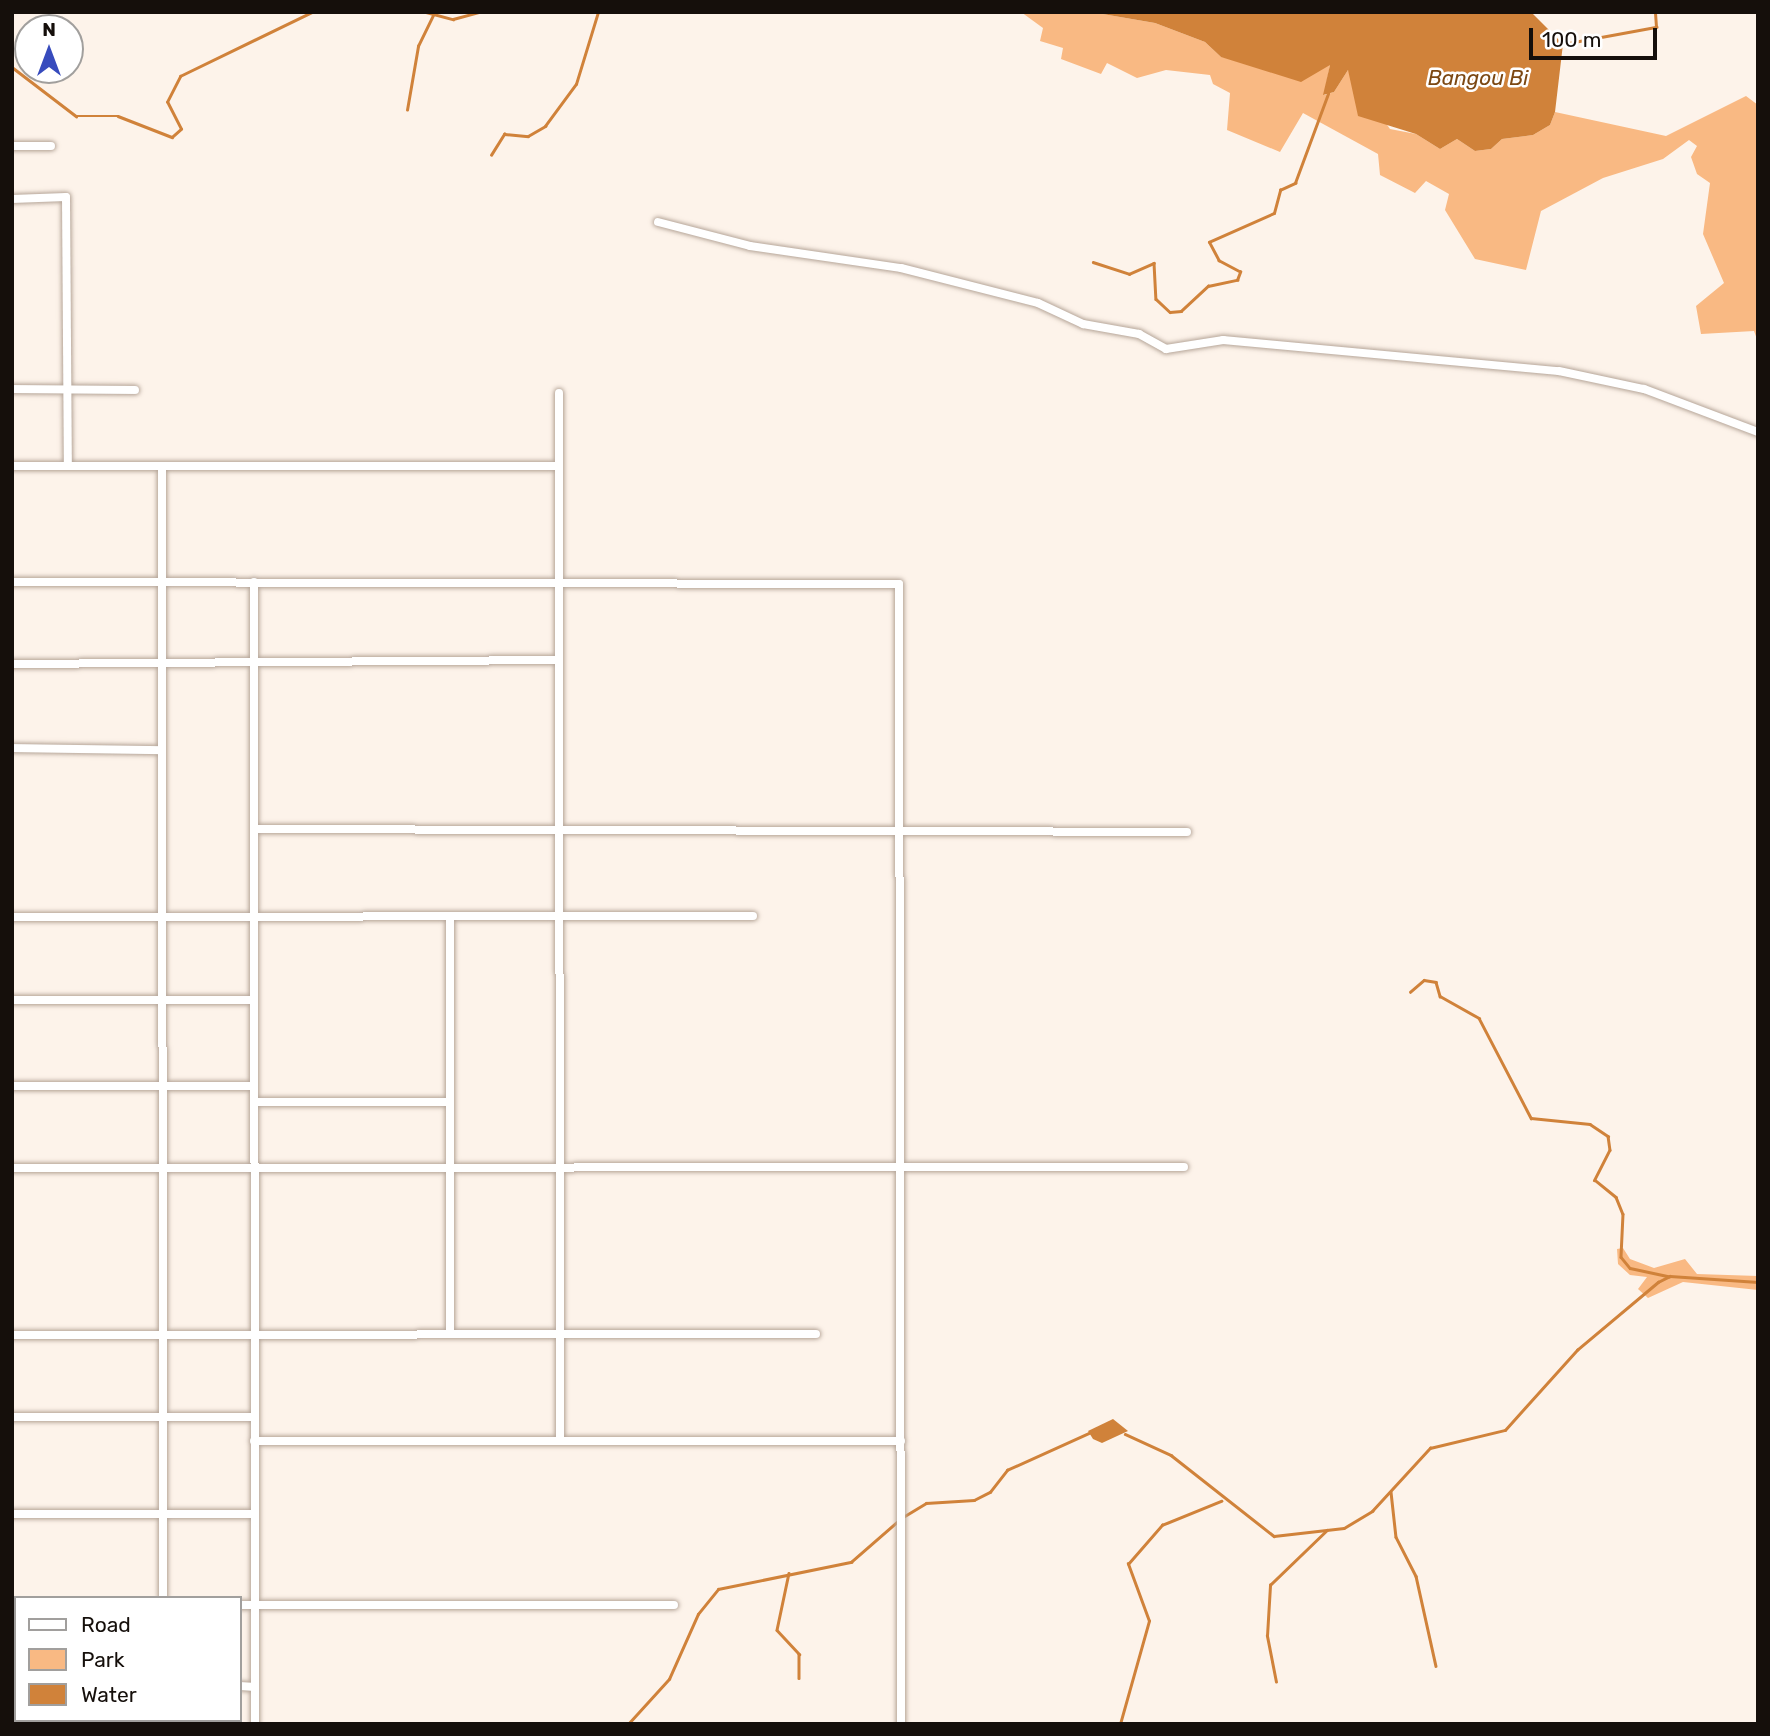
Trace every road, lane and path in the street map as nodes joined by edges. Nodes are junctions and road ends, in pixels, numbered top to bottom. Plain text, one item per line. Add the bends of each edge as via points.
1 (12, 146) edge
2 (51, 146) dead end
3 (12, 198) edge
4 (658, 222) dead end
5 (12, 389) edge
6 (68, 390) junction
7 (135, 390) dead end
8 (559, 393) dead end
9 (1758, 432) edge
10 (12, 466) edge
11 (68, 466) junction
12 (162, 466) junction
13 (559, 466) junction
14 (12, 582) edge
15 (162, 582) junction
16 (254, 582) junction
17 (559, 583) junction
18 (559, 660) junction
19 (12, 663) edge
20 (162, 663) junction
21 (254, 663) junction
22 (12, 748) edge
23 (162, 750) junction
24 (254, 829) junction
25 (900, 832) junction
26 (1187, 832) dead end
27 (559, 833) junction
28 (559, 916) junction
29 (753, 916) dead end
30 (12, 917) edge
31 (162, 917) junction
32 (254, 917) junction
33 (450, 917) junction
34 (12, 1000) edge
35 (162, 1000) junction
36 (254, 1000) junction
37 (12, 1086) edge
38 (162, 1086) junction
39 (254, 1086) junction
40 (254, 1102) junction
41 (450, 1102) junction
42 (560, 1167) junction
43 (901, 1167) junction
44 (1184, 1167) dead end
45 (12, 1168) edge
46 (162, 1168) junction
47 (254, 1168) junction
48 (450, 1168) junction
49 (450, 1334) junction
50 (560, 1334) junction
51 (816, 1334) dead end
52 (12, 1335) edge
53 (163, 1335) junction
54 (254, 1335) junction
55 (12, 1417) edge
56 (163, 1417) junction
57 (254, 1417) junction
58 (254, 1441) junction
59 (560, 1441) junction
60 (901, 1441) junction
61 (12, 1514) edge
62 (163, 1514) junction
63 (255, 1514) junction
64 (163, 1596) edge
65 (242, 1605) edge
66 (255, 1605) junction
67 (674, 1605) dead end
68 (242, 1686) edge
69 (255, 1686) junction
70 (255, 1724) edge
71 (901, 1724) edge

1 - 2 street
3 - 6 street via 66,197
4 - 9 street via 750,246 901,268 1038,303 1083,324 1139,334 1167,349 1223,340 1559,370 1644,389
5 - 6 street
6 - 7 street
6 - 11 street
8 - 13 street
10 - 11 street
11 - 12 street
12 - 13 street
12 - 15 street
13 - 17 street
14 - 15 street
15 - 16 street
15 - 20 street
16 - 17 street
16 - 21 street
17 - 18 street
17 - 25 street via 899,583
18 - 21 street
18 - 27 street
19 - 20 street
20 - 21 street
20 - 23 street
21 - 24 street
22 - 23 street
23 - 31 street
24 - 27 street
24 - 32 street
25 - 26 street
25 - 27 street
25 - 43 street
27 - 28 street
28 - 29 street
28 - 33 street
28 - 42 street
30 - 31 street
31 - 32 street
31 - 35 street
32 - 33 street
32 - 36 street
33 - 41 street
34 - 35 street
35 - 36 street
35 - 38 street
36 - 39 street
37 - 38 street
38 - 39 street
38 - 46 street
39 - 40 street
40 - 41 street
40 - 47 street
41 - 48 street
42 - 43 street
42 - 48 street
42 - 50 street
43 - 44 street
43 - 60 street
45 - 46 street
46 - 47 street
46 - 53 street
47 - 48 street
47 - 54 street
48 - 49 street
49 - 50 street
49 - 54 street
50 - 51 street
50 - 59 street
52 - 53 street
53 - 54 street
53 - 56 street
54 - 57 street
55 - 56 street
56 - 57 street
56 - 62 street
57 - 58 street
58 - 59 street
58 - 63 street
59 - 60 street
60 - 71 street
61 - 62 street
62 - 63 street
62 - 64 street
63 - 66 street
65 - 66 street
66 - 67 street
66 - 69 street
68 - 69 street
69 - 70 street

